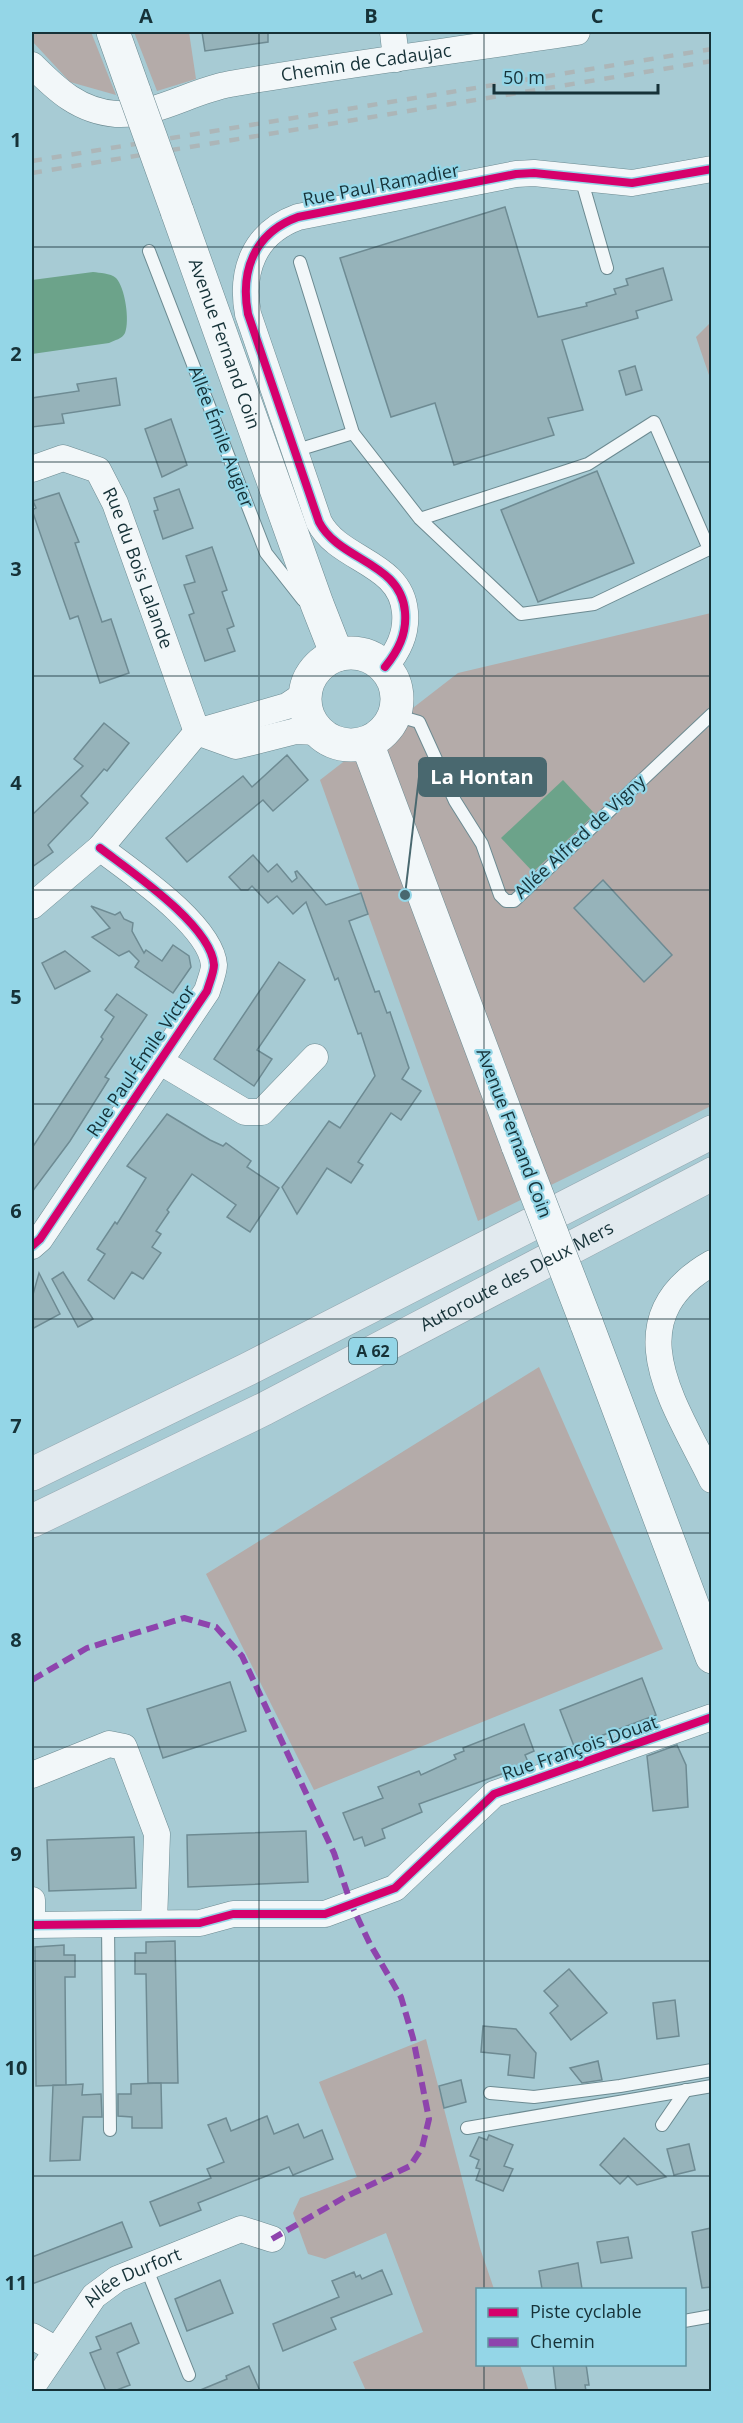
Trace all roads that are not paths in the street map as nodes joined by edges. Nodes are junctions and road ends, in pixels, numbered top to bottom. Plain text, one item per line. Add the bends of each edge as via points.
1 (113, 32) edge
2 (393, 32) edge
3 (577, 32) edge
4 (396, 58) junction
5 (32, 65) edge
6 (711, 169) edge
7 (580, 178) junction
8 (149, 251) dead end
9 (300, 262) dead end
10 (608, 268) dead end
11 (353, 433) junction
12 (294, 451) junction
13 (32, 468) edge
14 (420, 519) junction
15 (316, 604) junction
16 (337, 655) junction
17 (385, 667) junction
18 (305, 694) junction
19 (711, 714) edge
20 (395, 715) junction
21 (197, 732) junction
22 (318, 732) junction
23 (367, 743) junction
24 (100, 848) junction
25 (32, 906) edge
26 (315, 1057) dead end
27 (159, 1061) junction
28 (711, 1132) edge
29 (711, 1174) edge
30 (32, 1246) edge
31 (711, 1263) edge
32 (32, 1474) edge
33 (711, 1480) edge
34 (32, 1521) edge
35 (711, 1657) edge
36 (711, 1717) edge
37 (32, 1775) edge
38 (32, 1900) edge
39 (154, 1923) junction
40 (108, 1924) junction
41 (32, 1925) edge
42 (711, 2070) edge
43 (711, 2086) edge
44 (686, 2090) junction
45 (490, 2093) dead end
46 (662, 2125) dead end
47 (466, 2128) dead end
48 (110, 2130) dead end
49 (273, 2239) dead end
50 (146, 2267) junction
51 (711, 2316) edge
52 (686, 2321) edge
53 (32, 2336) edge
54 (56, 2349) junction
55 (189, 2375) dead end
56 (32, 2387) edge

1 - 15 main road, Avenue Fernand Coin, bridge
2 - 4 street
3 - 4 street, Chemin de Cadaujac
4 - 5 street, Chemin de Cadaujac via 226,85 137,113 96,111 80,105 64,96
6 - 7 street, Rue Paul Ramadier via 632,183
7 - 10 lane
7 - 12 street, Rue Paul Ramadier via 516,174 307,214 288,220 267,234 249,265 246,303
8 - 15 lane, Allée Émile Augier via 266,553 304,601
9 - 11 lane
11 - 12 lane
11 - 14 lane
12 - 17 street, Rue Paul Ramadier via 319,522 327,534 387,575 402,596 406,615 402,641
13 - 21 street, Rue du Bois Lalande via 63,458 98,470 115,502
14 - 14 lane via 588,464 654,422 709,549 594,604 521,614
15 - 16 main road, Avenue Fernand Coin
16 - 17 main road via 363,654
16 - 18 main road via 315,670
17 - 20 main road via 396,684
18 - 21 street via 287,706
18 - 22 main road via 308,714
19 - 20 lane, Allée Alfred de Vigny via 514,901 506,901 500,895 482,844 455,801 419,722
20 - 23 main road via 379,737
21 - 22 street via 236,746 296,731
21 - 24 street
22 - 23 main road via 340,745
23 - 35 main road, Avenue Fernand Coin, bridge
24 - 25 street
24 - 27 street, Rue Paul-Émile Victor via 188,918 214,964 207,991
26 - 27 street via 262,1112 244,1112
27 - 30 street, Rue Paul-Émile Victor
28 - 32 highway, A 62 via 248,1369
29 - 34 highway, Autoroute des Deux Mers / A 62 via 264,1409
31 - 33 street via 685,1281 671,1297 662,1316 657,1345 665,1382
36 - 39 street, Rue François Douat via 494,1794 395,1888 325,1914 233,1914 200,1923
37 - 39 street via 109,1744 124,1747 157,1834
38 - 41 street
39 - 40 street, Rue François Douat
40 - 41 street, Rue François Douat
40 - 48 lane
42 - 45 lane via 534,2097
43 - 44 lane
44 - 46 lane
44 - 47 lane
49 - 50 street, Allée Durfort via 241,2229
50 - 54 street, Allée Durfort via 117,2279 94,2296
50 - 55 lane
51 - 52 lane
53 - 54 street
54 - 56 street, Allée Durfort

